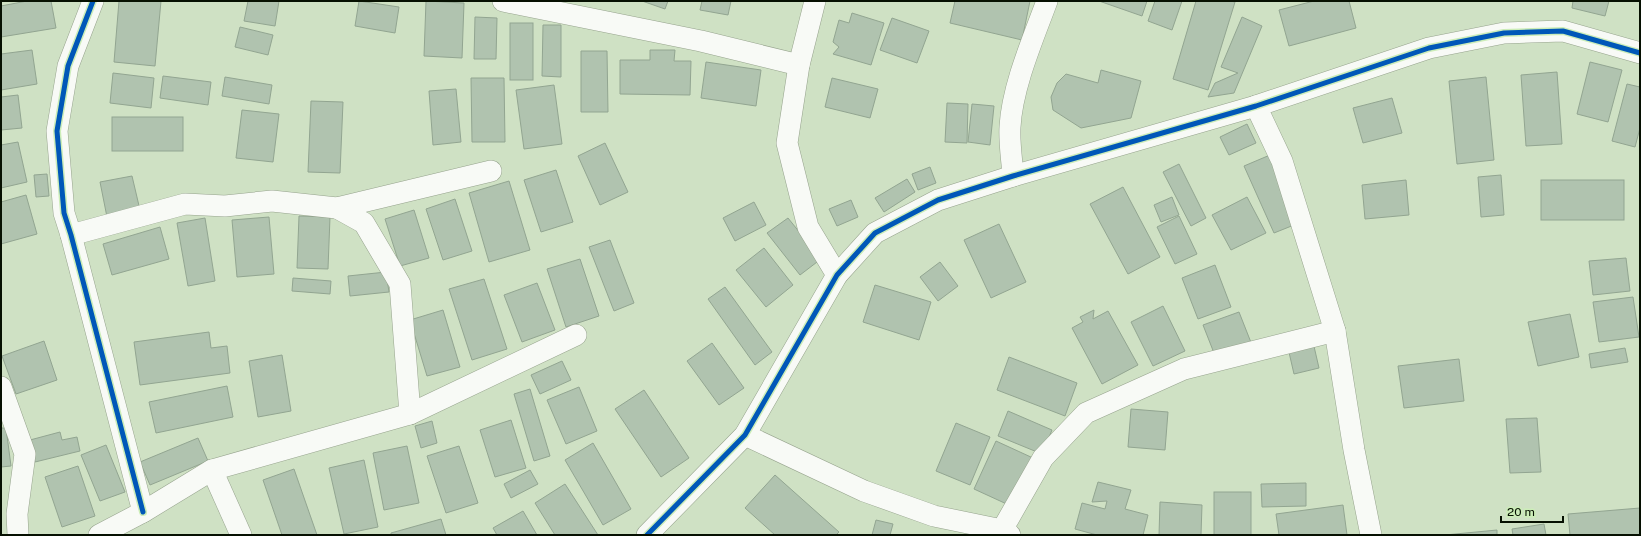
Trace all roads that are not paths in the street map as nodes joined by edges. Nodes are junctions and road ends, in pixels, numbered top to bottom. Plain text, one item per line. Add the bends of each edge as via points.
1 (93, 1) edge
2 (503, 1) edge
3 (815, 1) edge
4 (1047, 1) edge
5 (1640, 53) edge
6 (799, 64) junction
7 (1256, 106) junction
8 (491, 172) dead end
9 (1013, 176) junction
10 (337, 208) junction
11 (71, 236) junction
12 (837, 275) junction
13 (1335, 331) junction
14 (576, 335) dead end
15 (1, 387) edge
16 (410, 414) junction
17 (745, 435) junction
18 (212, 470) junction
19 (143, 512) junction
20 (1006, 532) edge
21 (18, 535) edge
22 (99, 535) edge
23 (241, 535) edge
24 (647, 535) edge
25 (1371, 535) edge

1 - 11 street via 68,66 57,131 64,213
2 - 6 street via 701,41
3 - 6 street
4 - 9 street via 1015,95 1010,127
5 - 7 street via 1563,31 1504,33 1429,48
6 - 12 street via 787,143 808,228
7 - 9 street
7 - 13 street via 1282,161
8 - 10 street
9 - 12 street via 938,200 875,233
10 - 11 street via 272,201 225,206 184,204
10 - 16 street via 364,223 400,284
11 - 19 street
12 - 17 street
13 - 20 street via 1184,369 1086,413 1042,458
13 - 25 street
14 - 16 street
15 - 21 street via 25,454 16,514
16 - 18 street
17 - 20 street via 864,491 934,516
17 - 24 street
18 - 19 street
18 - 23 street
19 - 22 street

